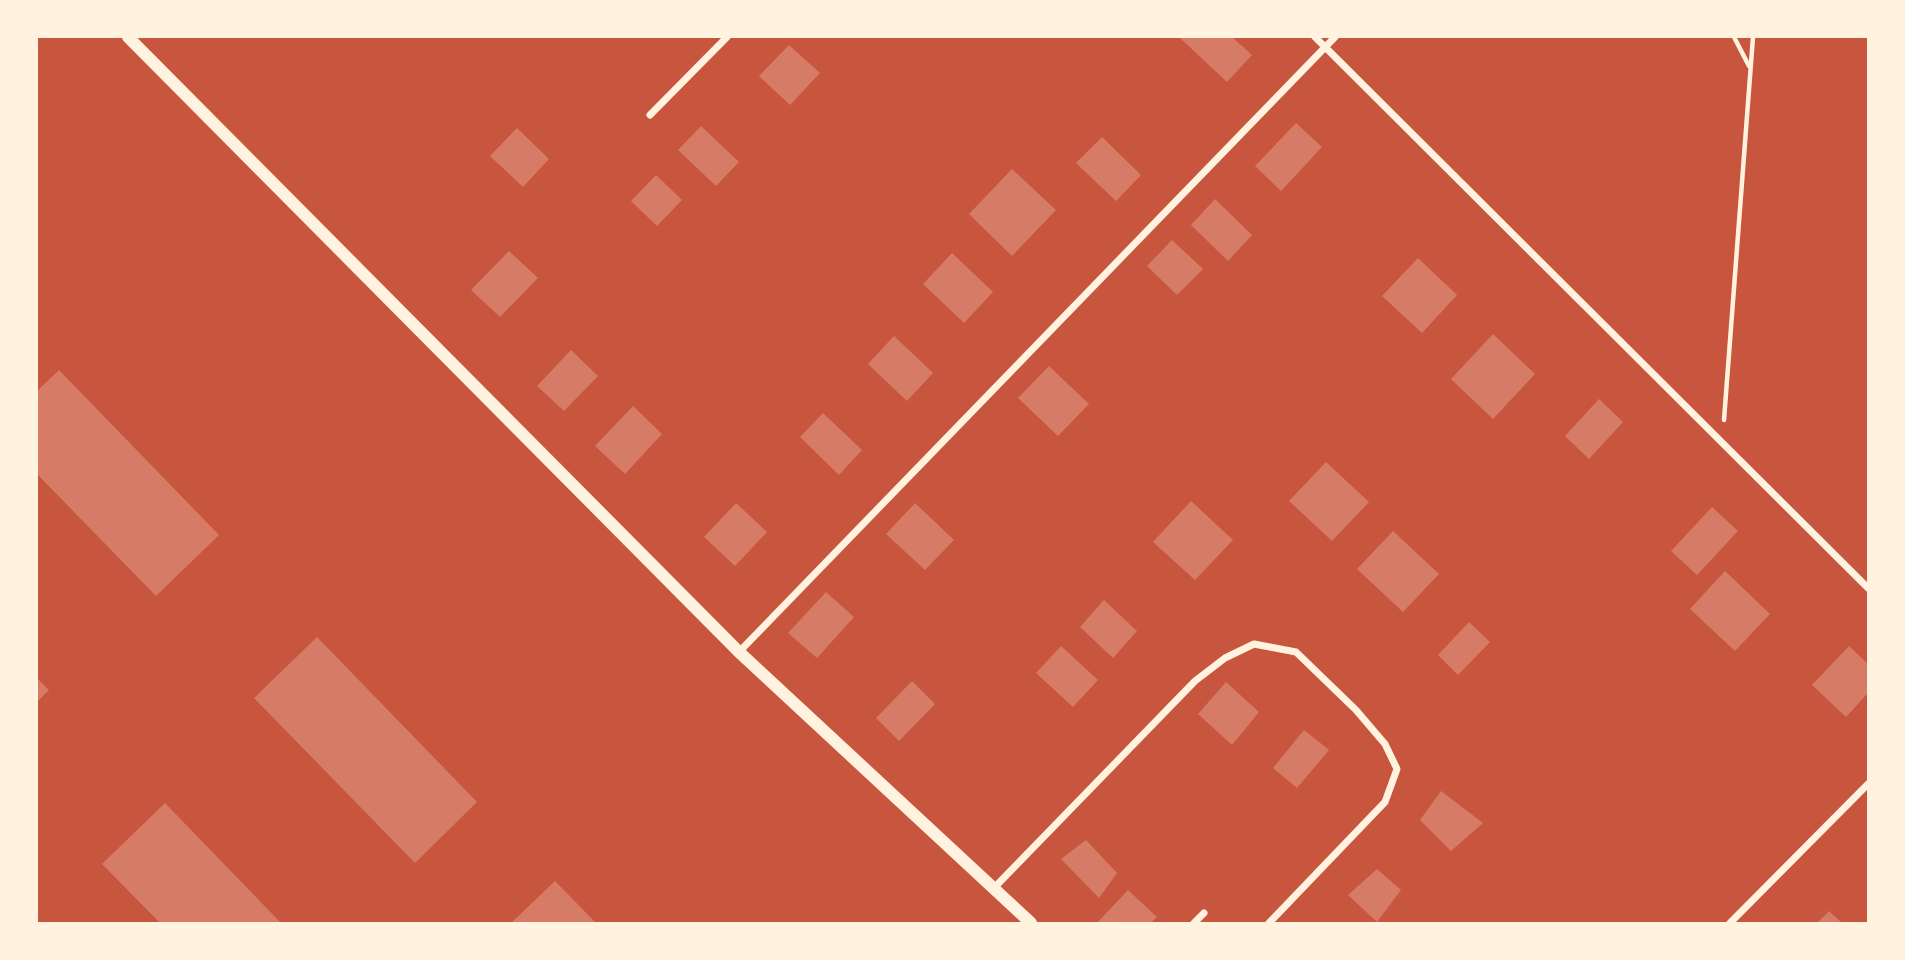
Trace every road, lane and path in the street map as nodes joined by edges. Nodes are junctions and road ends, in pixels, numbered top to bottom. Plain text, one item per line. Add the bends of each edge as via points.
1 (128, 37) edge
2 (727, 37) edge
3 (1315, 37) edge
4 (1335, 37) edge
5 (1734, 37) edge
6 (1753, 37) edge
7 (1325, 47) junction
8 (1750, 66) junction
9 (650, 115) dead end
10 (1723, 443) junction
11 (1868, 588) edge
12 (738, 652) junction
13 (1868, 784) edge
14 (993, 889) junction
15 (1204, 913) dead end
16 (1031, 923) edge
17 (1194, 923) edge
18 (1269, 923) edge
19 (1730, 923) edge

1 - 12 street
2 - 9 street
3 - 7 street
4 - 7 street
5 - 8 path
6 - 8 path
7 - 10 street
7 - 12 street
8 - 10 path
10 - 11 street
12 - 14 street
13 - 19 street
14 - 16 street
14 - 18 street via 1195,681 1225,658 1254,644 1296,652 1378,735 1397,769 1385,802
15 - 17 street

